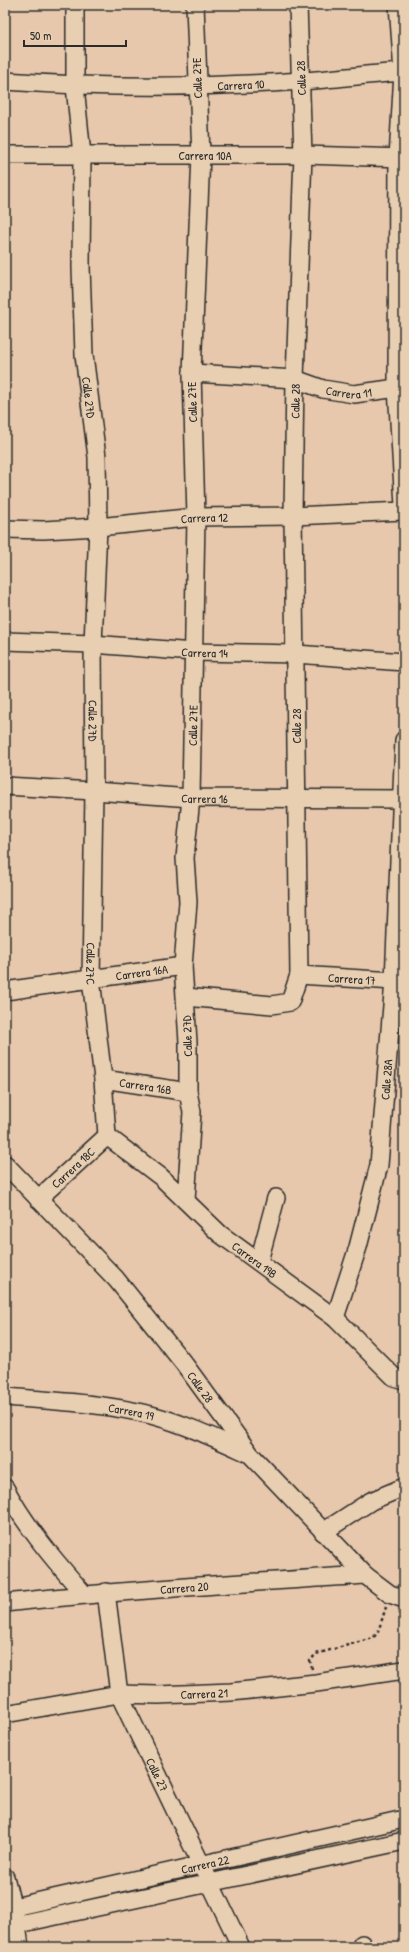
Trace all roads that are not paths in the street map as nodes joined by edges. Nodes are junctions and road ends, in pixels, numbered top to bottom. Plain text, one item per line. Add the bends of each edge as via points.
1 (75, 5) edge
2 (195, 5) edge
3 (298, 5) edge
4 (398, 5) edge
5 (404, 72) edge
6 (5, 81) edge
7 (301, 81) junction
8 (197, 85) junction
9 (75, 86) junction
10 (201, 154) junction
11 (303, 154) junction
12 (5, 155) edge
13 (82, 155) junction
14 (401, 158) edge
15 (192, 374) junction
16 (295, 379) junction
17 (400, 388) edge
18 (404, 506) edge
19 (404, 511) edge
20 (293, 516) junction
21 (196, 517) junction
22 (98, 527) junction
23 (5, 529) edge
24 (5, 641) edge
25 (93, 644) junction
26 (193, 652) junction
27 (296, 654) junction
28 (404, 662) edge
29 (404, 740) edge
30 (5, 786) edge
31 (94, 791) junction
32 (191, 798) junction
33 (296, 798) junction
34 (403, 799) edge
35 (183, 966) junction
36 (299, 975) junction
37 (91, 979) junction
38 (399, 982) edge
39 (5, 991) edge
40 (186, 997) junction
41 (103, 1079) junction
42 (188, 1092) junction
43 (107, 1136) junction
44 (5, 1164) edge
45 (276, 1198) dead end
46 (38, 1199) junction
47 (186, 1200) junction
48 (259, 1261) junction
49 (335, 1318) junction
50 (404, 1380) edge
51 (5, 1397) edge
52 (250, 1454) junction
53 (404, 1487) edge
54 (5, 1488) edge
55 (323, 1532) junction
56 (365, 1575) junction
57 (106, 1592) junction
58 (84, 1594) junction
59 (397, 1597) edge
60 (5, 1603) edge
61 (404, 1670) edge
62 (119, 1694) junction
63 (5, 1714) edge
64 (397, 1820) edge
65 (399, 1842) edge
66 (202, 1866) junction
67 (5, 1877) edge
68 (210, 1883) junction
69 (9, 1908) edge
70 (11, 1926) edge
71 (20, 1947) edge
72 (241, 1947) edge

1 - 9 street, Calle 27D
2 - 8 street, Calle 27E
3 - 7 street, Calle 28
4 - 5 street
5 - 7 street, Carrera 10
5 - 14 street
6 - 9 street, Carrera 10
7 - 8 street, Carrera 10
7 - 11 street, Calle 28
8 - 9 street, Carrera 10
8 - 10 street, Calle 27E
9 - 13 street, Calle 27D
10 - 11 street, Carrera 10A
10 - 13 street, Carrera 10A
10 - 15 street, Calle 27E
11 - 14 street, Carrera 10A
11 - 16 street, Calle 28
12 - 13 street, Carrera 10A
13 - 22 street, Calle 27D via 81,267 84,355 97,457
14 - 17 street
15 - 16 street, Carrera 11
15 - 21 street, Calle 27E
16 - 17 street, Carrera 11 via 323,389 354,394
16 - 20 street, Calle 28
17 - 18 street
19 - 20 street, Carrera 12
20 - 21 street, Carrera 12
20 - 27 street, Calle 28
21 - 22 street, Carrera 12
21 - 26 street, Calle 27E
22 - 23 street, Carrera 12
22 - 25 street, Calle 27D
24 - 25 street, Carrera 14
25 - 26 street, Carrera 14
25 - 31 street, Calle 27D
26 - 27 street, Carrera 14
26 - 32 street, Calle 27E
27 - 28 street, Carrera 14
27 - 33 street, Calle 28
29 - 34 street, Calle 28A
30 - 31 street, Carrera 16
31 - 32 street, Carrera 16
31 - 37 street, Calle 27C
32 - 33 street, Carrera 16
32 - 35 street, Calle 27D via 185,858 188,902
33 - 34 street, Carrera 16
33 - 36 street
34 - 38 street, Calle 28A
35 - 37 street, Carrera 16A
35 - 40 street, Calle 27D
36 - 38 street, Carrera 17
36 - 40 street via 290,1002 272,1006
37 - 39 street, Carrera 16A
37 - 41 street, Calle 27C
38 - 49 street, Calle 28A via 378,1165 358,1247
40 - 42 street, Calle 27D
41 - 42 street, Carrera 16B
41 - 43 street, Calle 27C
42 - 47 street, Calle 27D via 192,1112
43 - 46 street, Carrera 18C
43 - 47 street, Carrera 19B via 135,1156
44 - 46 street, Calle 28
45 - 48 street
46 - 52 street, Calle 28 via 116,1279 185,1365
47 - 48 street, Carrera 19B via 220,1234
48 - 49 street, Carrera 19B
49 - 50 street, Carrera 19B via 394,1377
51 - 52 street, Carrera 19 via 99,1405 151,1415 202,1432
52 - 55 street, Calle 28
53 - 55 street via 366,1504
54 - 58 street via 46,1550
55 - 56 street, Calle 28
56 - 57 street, Carrera 20
56 - 59 street, Calle 28
57 - 58 street, Carrera 20
57 - 62 street, Calle 27
58 - 60 street, Carrera 20
61 - 62 street, Carrera 21 via 231,1692
62 - 63 street, Carrera 21
62 - 66 street, Calle 27
64 - 65 street
64 - 66 street, Carrera 22
65 - 68 street, Carrera 22
66 - 68 street, Calle 27
66 - 69 street, Carrera 22
67 - 69 street
68 - 70 street, Carrera 22
68 - 72 street, Calle 27
69 - 70 street
70 - 71 street

